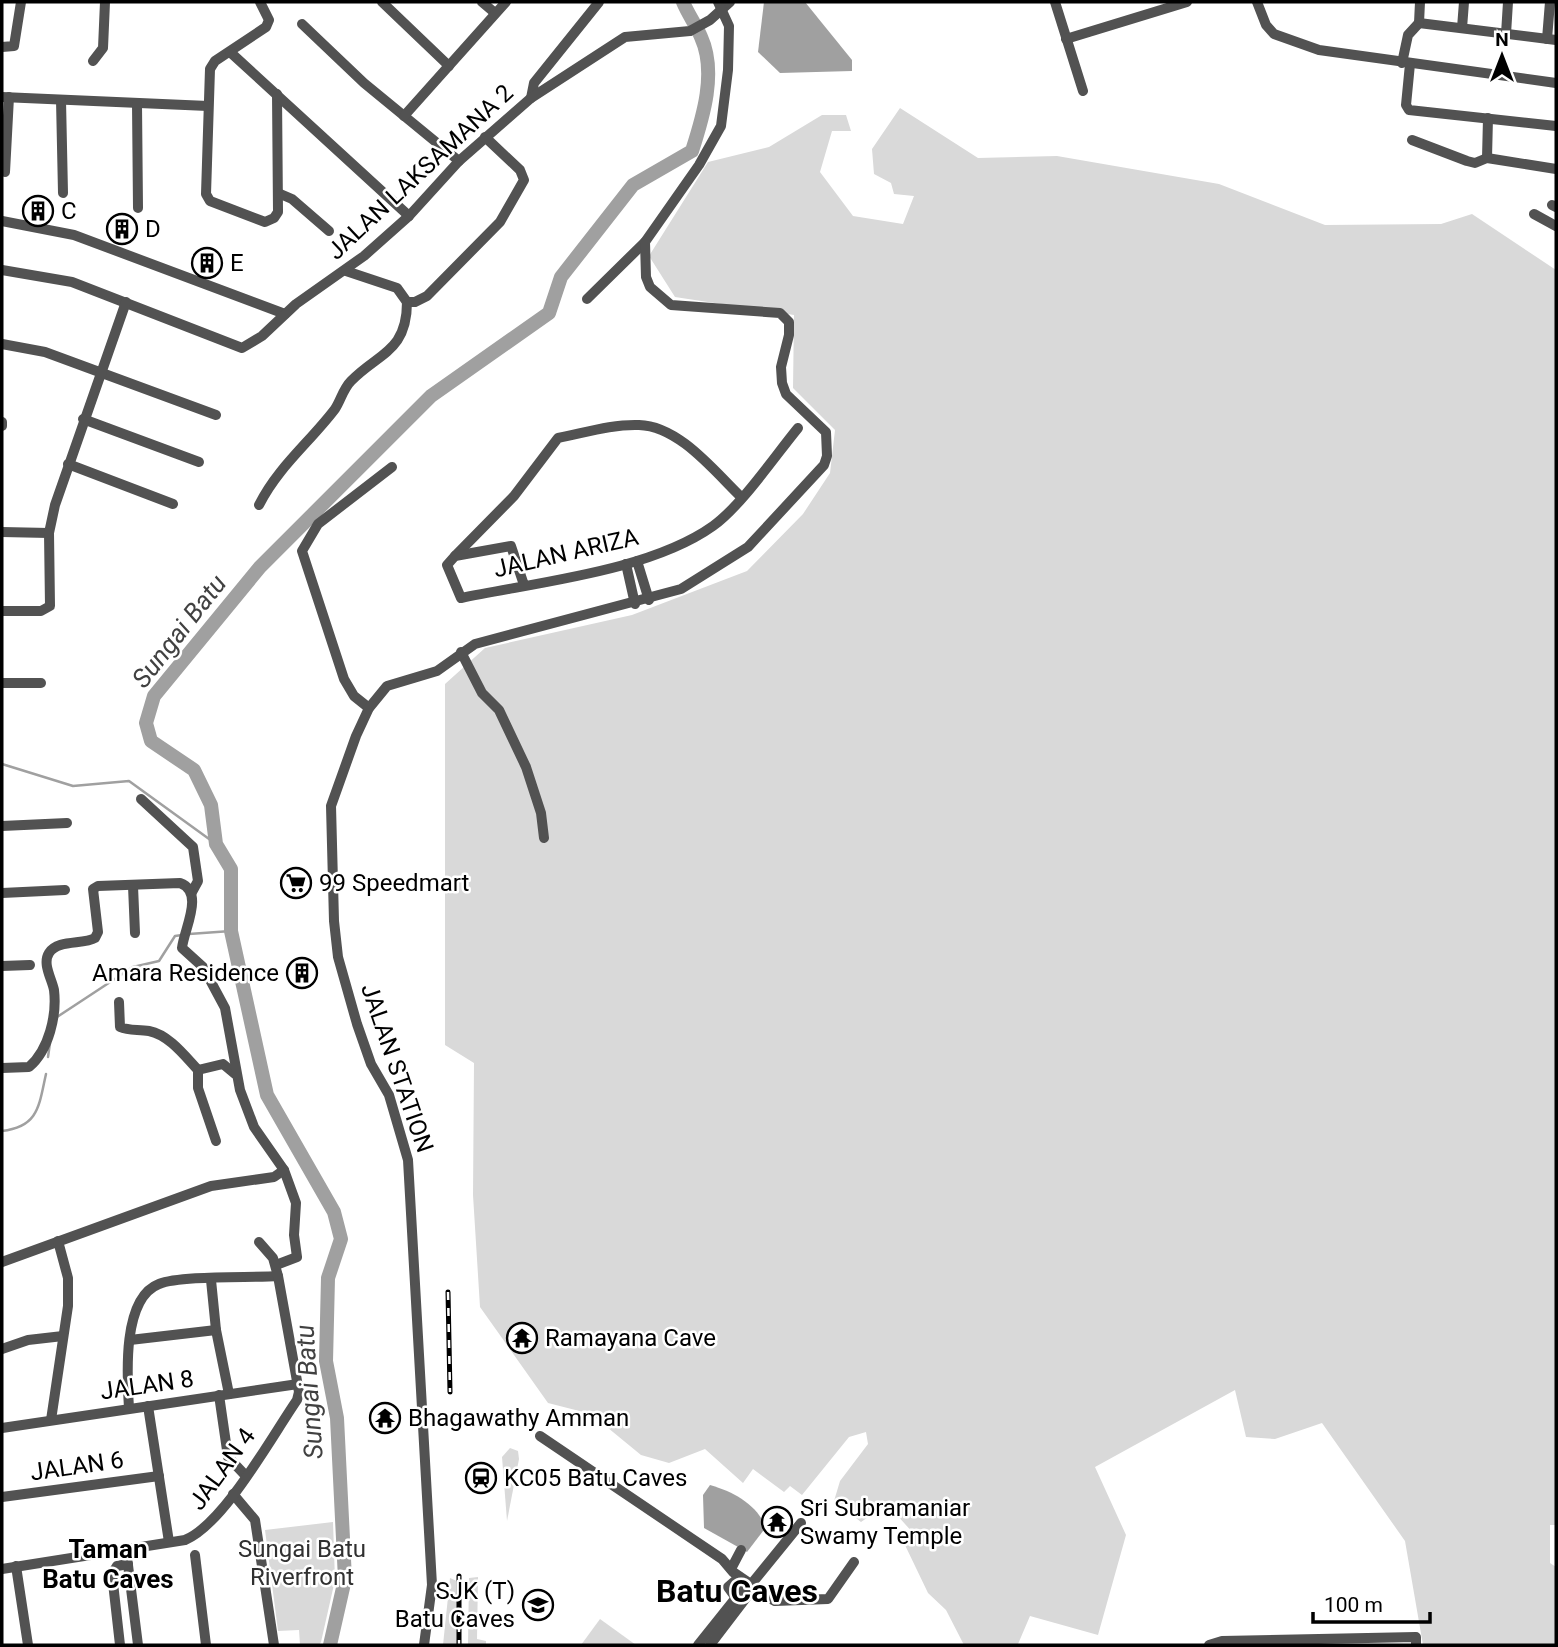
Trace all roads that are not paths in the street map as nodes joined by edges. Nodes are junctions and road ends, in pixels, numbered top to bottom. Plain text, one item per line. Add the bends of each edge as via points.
1 (21, 2) edge
2 (105, 2) edge
3 (260, 2) edge
4 (382, 2) edge
5 (482, 2) edge
6 (506, 2) edge
7 (600, 2) edge
8 (730, 2) edge
9 (1055, 2) edge
10 (1187, 2) edge
11 (1257, 2) edge
12 (1420, 2) edge
13 (1464, 2) edge
14 (1508, 2) edge
15 (1550, 2) edge
16 (720, 6) edge
17 (495, 13) junction
18 (1419, 23) junction
19 (302, 24) dead end
20 (1462, 28) junction
21 (1506, 34) junction
22 (1066, 39) junction
23 (1551, 40) edge
24 (2, 47) edge
25 (230, 52) junction
26 (93, 61) dead end
27 (1406, 63) junction
28 (449, 66) junction
29 (1556, 83) edge
30 (1083, 91) dead end
31 (277, 94) junction
32 (5, 97) edge
33 (531, 97) junction
34 (61, 100) junction
35 (137, 104) junction
36 (208, 106) junction
37 (404, 116) junction
38 (1488, 118) junction
39 (1556, 126) edge
40 (485, 137) junction
41 (1412, 140) dead end
42 (1487, 158) junction
43 (459, 161) junction
44 (1556, 169) edge
45 (5, 172) dead end
46 (63, 192) dead end
47 (278, 193) junction
48 (138, 208) dead end
49 (1534, 214) dead end
50 (409, 216) junction
51 (2, 221) edge
52 (1556, 226) edge
53 (329, 231) dead end
54 (645, 242) junction
55 (2, 270) edge
56 (346, 271) junction
57 (587, 299) dead end
58 (125, 302) junction
59 (407, 302) junction
60 (285, 314) junction
61 (2, 344) edge
62 (101, 372) junction
63 (216, 415) dead end
64 (83, 419) junction
65 (798, 429) dead end
66 (199, 462) dead end
67 (68, 464) junction
68 (392, 467) dead end
69 (741, 497) junction
70 (173, 505) dead end
71 (259, 505) dead end
72 (2, 532) edge
73 (49, 533) junction
74 (455, 556) junction
75 (637, 561) junction
76 (626, 564) junction
77 (524, 585) junction
78 (649, 600) junction
79 (635, 604) junction
80 (2, 611) edge
81 (461, 652) junction
82 (2, 683) edge
83 (41, 683) dead end
84 (369, 708) junction
85 (141, 799) dead end
86 (67, 823) dead end
87 (2, 826) edge
88 (544, 838) dead end
89 (133, 886) junction
90 (65, 890) dead end
91 (191, 891) junction
92 (2, 893) edge
93 (135, 933) dead end
94 (30, 965) dead end
95 (2, 966) edge
96 (119, 1002) dead end
97 (2, 1068) edge
98 (198, 1070) junction
99 (235, 1074) junction
100 (216, 1141) dead end
101 (284, 1170) junction
102 (58, 1241) junction
103 (259, 1241) dead end
104 (2, 1262) edge
105 (275, 1265) junction
106 (278, 1276) junction
107 (211, 1280) junction
108 (216, 1330) junction
109 (63, 1336) junction
110 (130, 1340) junction
111 (2, 1349) edge
112 (298, 1384) junction
113 (224, 1395) junction
114 (148, 1406) junction
115 (129, 1408) junction
116 (51, 1420) junction
117 (2, 1428) edge
118 (540, 1436) dead end
119 (246, 1475) junction
120 (159, 1476) junction
121 (233, 1494) junction
122 (2, 1497) edge
123 (801, 1523) dead end
124 (169, 1542) junction
125 (126, 1549) junction
126 (741, 1549) dead end
127 (195, 1555) dead end
128 (854, 1562) dead end
129 (128, 1564) junction
130 (16, 1566) junction
131 (2, 1569) edge
132 (731, 1569) junction
133 (749, 1587) junction
134 (28, 1645) edge
135 (120, 1645) edge
136 (138, 1645) edge
137 (206, 1645) edge
138 (274, 1645) edge
139 (424, 1645) edge
140 (698, 1645) edge
141 (710, 1645) edge
142 (1209, 1645) edge
143 (1416, 1645) edge

1 - 24 street via 15,46
2 - 26 street via 103,48
3 - 25 street via 269,20 266,27
4 - 28 street
5 - 17 street
6 - 17 street
7 - 33 street via 534,83
8 - 16 street, JALAN LAKSAMANA 2
9 - 22 street
10 - 22 street
11 - 27 street via 1266,25 1287,41
12 - 18 street
13 - 20 street
14 - 21 street
15 - 23 street
16 - 33 street, JALAN LAKSAMANA 2 via 710,20 690,31 625,37
16 - 54 street via 729,26 721,126
17 - 28 street
18 - 20 street
18 - 27 street via 1408,35
19 - 37 street
20 - 21 street
21 - 23 street
22 - 30 street
25 - 31 street
25 - 36 street via 210,69
27 - 29 street
27 - 38 street via 1409,110
28 - 37 street
31 - 47 street
31 - 50 street
32 - 34 street
32 - 45 street
33 - 40 street, JALAN LAKSAMANA 2
34 - 35 street
34 - 46 street
35 - 36 street
35 - 48 street
36 - 47 street via 206,194 210,201 265,222 278,212
37 - 43 street
38 - 39 street
38 - 42 street
40 - 43 street, JALAN LAKSAMANA 2
40 - 59 street via 520,170 524,180 500,222 426,296
41 - 42 street via 1455,159 1475,163
42 - 44 street
43 - 50 street, JALAN LAKSAMANA 2
47 - 53 street via 292,199
49 - 52 street
50 - 56 street, JALAN LAKSAMANA 2
51 - 60 street via 74,235
54 - 57 street
54 - 78 street, JALAN STATION via 650,287 671,305 780,313 789,322 782,383 786,394 826,432 828,444 824,465 748,547 681,589
55 - 58 street, JALAN LAKSAMANA 2 via 72,282
56 - 59 street via 397,288
56 - 60 street, JALAN LAKSAMANA 2
58 - 60 street, JALAN LAKSAMANA 2 via 242,348
58 - 62 street
59 - 71 street via 404,324 391,349 350,381 337,407 295,450
61 - 62 street via 45,352
62 - 63 street
62 - 64 street
64 - 66 street
64 - 67 street
65 - 69 street, JALAN ARIZA
67 - 70 street
67 - 73 street
68 - 84 street via 318,524 302,551 344,679 354,696
69 - 74 street via 693,452 655,427 609,428 558,438 514,496
69 - 75 street, JALAN ARIZA via 714,526
72 - 73 street
73 - 80 street via 48,608
74 - 77 street via 511,546
74 - 77 street, JALAN ARIZA via 447,565 461,598
75 - 76 street, JALAN ARIZA
75 - 78 street
76 - 77 street, JALAN ARIZA
76 - 79 street
78 - 79 street, JALAN STATION
79 - 81 street, JALAN STATION via 512,632
81 - 84 street, JALAN STATION via 437,671 387,686
81 - 88 street via 482,693 499,710 526,767
82 - 83 street
84 - 139 street, JALAN STATION via 331,806 334,921 338,957 357,1024 371,1064 389,1095 408,1160 432,1585
85 - 91 street via 193,847 198,881
86 - 87 street
89 - 91 street via 180,883
89 - 93 street
89 - 97 street via 93,889 97,932 92,940 58,946 48,954 54,991 44,1051 29,1066
90 - 92 street
91 - 99 street via 183,950 203,967 225,1008
94 - 95 street
96 - 98 street via 120,1027 166,1038
98 - 99 street via 223,1064
98 - 100 street via 198,1088
99 - 101 street via 254,1127
101 - 102 street via 274,1177 211,1186
101 - 105 street via 296,1203 297,1255
102 - 104 street
102 - 109 street via 68,1278
103 - 105 street
105 - 106 street
106 - 107 street
106 - 112 street
107 - 108 street
107 - 110 street via 174,1280 148,1290 139,1300
108 - 110 street
108 - 113 street
109 - 111 street via 27,1340
109 - 116 street
110 - 115 street
112 - 113 street, JALAN 8
112 - 119 street, JALAN 4 via 297,1400
113 - 114 street, JALAN 8
113 - 119 street via 228,1457
114 - 115 street, JALAN 8
114 - 120 street
115 - 116 street, JALAN 8
116 - 117 street, JALAN 8
118 - 132 street
119 - 121 street, JALAN 4
120 - 122 street, JALAN 6
120 - 124 street
121 - 124 street, JALAN 4 via 207,1528
121 - 138 street via 255,1520
123 - 133 street
124 - 125 street, JALAN 4
125 - 129 street
125 - 130 street, JALAN 4
126 - 132 street
127 - 137 street
128 - 133 street via 828,1599 775,1601
129 - 135 street via 117,1566 113,1574
129 - 136 street
130 - 131 street, JALAN 4
130 - 134 street
132 - 133 street
133 - 140 street
133 - 141 street
142 - 143 street via 1416,1637

